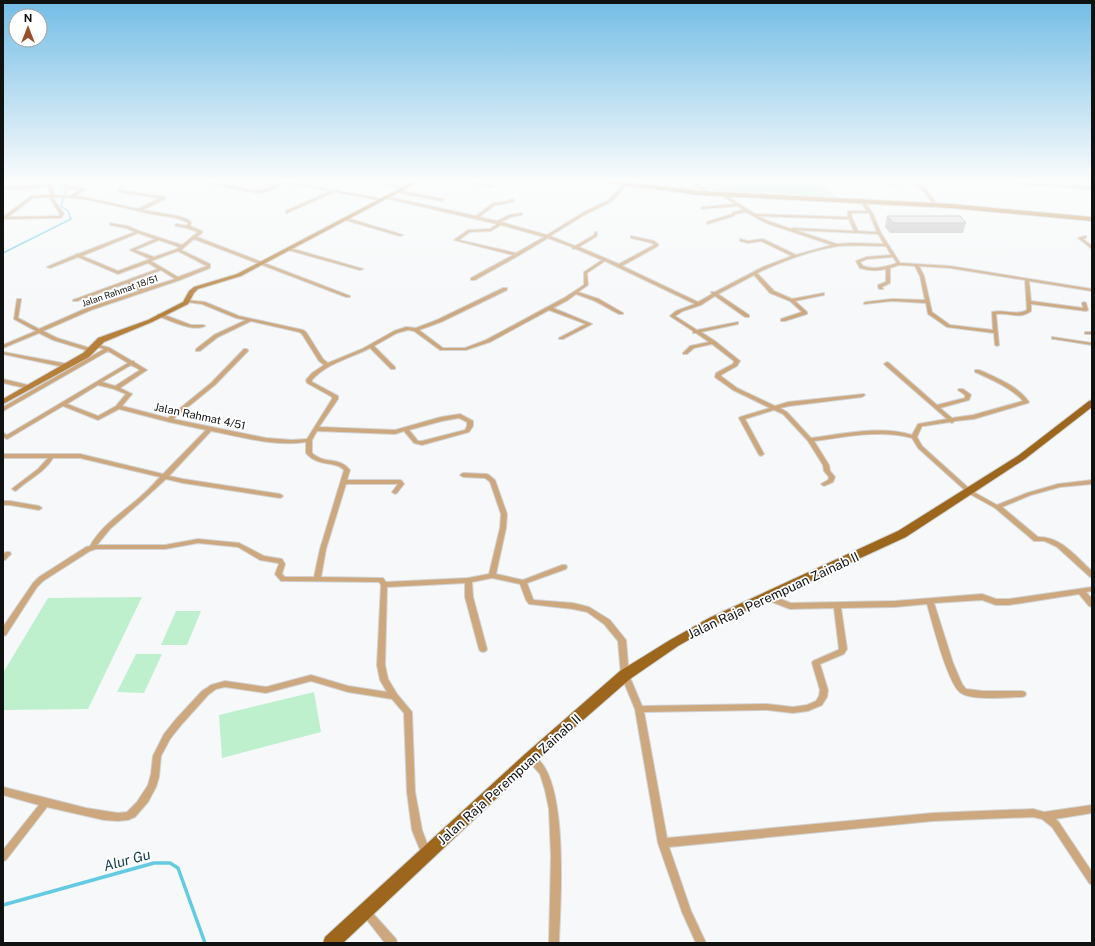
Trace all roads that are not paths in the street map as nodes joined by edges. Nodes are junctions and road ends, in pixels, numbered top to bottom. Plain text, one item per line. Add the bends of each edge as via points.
1 (111, 224) dead end
2 (189, 224) edge
3 (336, 224) edge
4 (363, 224) edge
5 (498, 224) edge
6 (503, 224) edge
7 (567, 224) edge
8 (774, 224) edge
9 (853, 224) edge
10 (875, 224) edge
11 (177, 225) dead end
12 (188, 227) junction
13 (785, 229) junction
14 (138, 232) junction
15 (857, 232) junction
16 (596, 233) dead end
17 (879, 233) junction
18 (400, 235) dead end
19 (194, 237) junction
20 (547, 237) junction
21 (632, 237) dead end
22 (1085, 237) dead end
23 (158, 239) junction
24 (741, 240) dead end
25 (836, 245) junction
26 (886, 245) junction
27 (180, 248) junction
28 (574, 248) junction
29 (1092, 248) edge
30 (289, 249) junction
31 (77, 255) junction
32 (517, 255) junction
33 (794, 256) junction
34 (894, 256) junction
35 (154, 259) junction
36 (604, 260) junction
37 (148, 261) junction
38 (262, 262) junction
39 (899, 264) junction
40 (916, 265) junction
41 (619, 266) junction
42 (49, 267) dead end
43 (888, 268) junction
44 (161, 269) junction
45 (361, 269) dead end
46 (755, 273) junction
47 (178, 279) junction
48 (473, 279) dead end
49 (1027, 279) junction
50 (127, 281) junction
51 (881, 288) dead end
52 (505, 289) dead end
53 (1092, 290) edge
54 (143, 291) junction
55 (574, 292) junction
56 (713, 293) junction
57 (822, 294) dead end
58 (348, 296) dead end
59 (19, 300) dead end
60 (76, 300) dead end
61 (792, 300) junction
62 (188, 301) junction
63 (928, 302) junction
64 (1029, 302) junction
65 (866, 303) dead end
66 (1084, 303) dead end
67 (699, 304) junction
68 (549, 308) junction
69 (1086, 310) junction
70 (1092, 311) edge
71 (621, 313) dead end
72 (160, 315) junction
73 (746, 316) dead end
74 (250, 320) junction
75 (783, 320) dead end
76 (736, 323) dead end
77 (203, 326) dead end
78 (416, 330) junction
79 (38, 331) junction
80 (695, 332) junction
81 (995, 332) junction
82 (561, 338) dead end
83 (1054, 338) dead end
84 (713, 342) junction
85 (1092, 344) edge
86 (997, 345) dead end
87 (371, 346) junction
88 (3, 347) edge
89 (93, 348) junction
90 (108, 349) junction
91 (198, 350) dead end
92 (246, 350) dead end
93 (3, 352) edge
94 (685, 352) dead end
95 (132, 362) junction
96 (887, 364) dead end
97 (328, 365) junction
98 (68, 366) junction
99 (393, 368) dead end
100 (977, 371) dead end
101 (3, 381) edge
102 (98, 383) junction
103 (30, 387) junction
104 (116, 388) junction
105 (961, 390) dead end
106 (862, 395) dead end
107 (3, 402) edge
108 (1092, 403) edge
109 (63, 404) junction
110 (775, 406) junction
111 (118, 407) junction
112 (3, 408) edge
113 (936, 408) junction
114 (169, 420) junction
115 (952, 421) junction
116 (210, 429) junction
117 (315, 429) junction
118 (406, 430) junction
119 (3, 435) edge
120 (914, 437) junction
121 (309, 440) junction
122 (810, 440) junction
123 (761, 454) dead end
124 (3, 456) edge
125 (51, 457) junction
126 (165, 475) junction
127 (463, 475) dead end
128 (344, 482) junction
129 (1092, 482) edge
130 (824, 484) dead end
131 (15, 489) dead end
132 (970, 491) junction
133 (394, 492) dead end
134 (280, 496) dead end
135 (3, 503) edge
136 (997, 507) junction
137 (39, 508) dead end
138 (92, 548) junction
139 (564, 567) dead end
140 (1092, 575) edge
141 (492, 576) junction
142 (317, 580) junction
143 (468, 580) junction
144 (523, 582) junction
145 (384, 585) junction
146 (1092, 589) edge
147 (1081, 591) junction
148 (767, 597) junction
149 (930, 601) junction
150 (1092, 604) edge
151 (837, 606) junction
152 (3, 633) edge
153 (482, 649) dead end
154 (625, 675) junction
155 (1022, 694) dead end
156 (394, 696) junction
157 (639, 708) junction
158 (530, 758) junction
159 (3, 791) edge
160 (46, 802) junction
161 (1092, 809) edge
162 (1044, 816) junction
163 (663, 843) junction
164 (426, 854) junction
165 (3, 858) edge
166 (1092, 880) edge
167 (365, 911) junction
168 (331, 943) edge
169 (392, 943) edge
170 (554, 943) edge
171 (701, 943) edge

1 - 14 street
2 - 12 street
3 - 30 main road
4 - 18 street
5 - 32 street via 491,230 469,230 456,240
6 - 20 street
7 - 20 street
8 - 13 street
9 - 15 street
10 - 17 street
11 - 12 street
12 - 19 street via 200,231
13 - 15 street
13 - 25 street
14 - 23 street
14 - 31 street
15 - 17 street
16 - 28 street via 596,236
17 - 26 street
19 - 27 street
19 - 38 street
20 - 28 street
20 - 32 street
21 - 41 street via 657,245
22 - 29 street via 1080,238
23 - 27 street
23 - 35 street via 132,250
24 - 33 street via 762,240
25 - 26 street
25 - 33 street
26 - 34 street
27 - 35 street
27 - 47 street, Jalan Rahmat 18/51 via 210,265
28 - 36 street
30 - 38 main road
30 - 45 street
31 - 37 street via 118,273
31 - 42 street
32 - 48 street
33 - 46 street
34 - 39 street
34 - 43 street via 858,261 861,267 865,268
35 - 37 street
36 - 41 street
36 - 55 street via 585,273 586,285
37 - 44 street
38 - 58 street
38 - 62 main road via 239,276 196,288 191,292
39 - 40 street
39 - 43 street
40 - 49 street via 950,267
40 - 63 street via 922,276
41 - 67 street
43 - 51 street via 888,282 880,286
44 - 47 street
44 - 50 street
46 - 56 street
46 - 61 street via 772,292
47 - 54 street, Jalan Rahmat 18/51
49 - 53 street
49 - 64 street
50 - 54 street
50 - 60 street
52 - 78 street
54 - 79 street, Jalan Rahmat 18/51 via 89,309
55 - 68 street
55 - 71 street via 597,300
56 - 67 street
56 - 73 street
57 - 61 street
59 - 79 street via 16,319
61 - 75 street via 805,314
62 - 72 main road
62 - 74 street via 203,303
63 - 65 street via 892,300
63 - 81 street via 930,313 946,325
64 - 69 street
64 - 81 street via 1029,311 1024,314 994,312
66 - 69 street
67 - 80 street via 672,316
68 - 78 street via 488,341 466,349 442,349
68 - 82 street via 590,324
69 - 70 street
72 - 77 street via 190,326
72 - 89 main road via 101,340
74 - 91 street via 216,336
74 - 97 street via 304,333 321,360
76 - 80 street
78 - 87 street via 403,329
79 - 88 street, Jalan Rahmat 18/51
79 - 89 street via 55,339
80 - 84 street
81 - 86 street
83 - 85 street
84 - 94 street via 692,347
84 - 110 street via 737,361 735,365 718,374 718,378 735,389
87 - 97 street
87 - 99 street
89 - 90 street
89 - 98 main road
90 - 95 street
90 - 112 street
92 - 114 street via 213,384
93 - 98 street
95 - 102 street
95 - 104 street via 144,370
96 - 113 street
97 - 117 street via 309,380 310,383 335,396 335,400
98 - 103 main road
100 - 115 street via 1021,396 1026,402
101 - 103 street
102 - 104 street
102 - 109 street
103 - 107 main road
104 - 111 street via 129,394
105 - 113 street via 968,395 967,399
106 - 110 street
108 - 132 main road, Jalan Raja Perempuan Zainab II via 1022,458
109 - 111 street via 98,418
109 - 119 street via 7,437
110 - 122 street
110 - 123 street via 742,418
111 - 114 street, Jalan Rahmat 4/51
113 - 115 street
114 - 116 street, Jalan Rahmat 4/51
115 - 120 street via 920,425
116 - 121 street, Jalan Rahmat 4/51 via 295,443
116 - 126 street
117 - 118 street via 390,432
117 - 121 street
118 - 118 street via 460,416 470,421 467,431 422,443 416,442
120 - 122 street via 904,433
120 - 132 street via 920,447
121 - 128 street via 309,453 314,459 345,466 348,470
122 - 130 street via 832,477 831,481
124 - 125 street
125 - 126 street via 80,456
125 - 131 street via 45,466 26,478
126 - 134 street via 183,481
126 - 138 street via 114,522
127 - 141 street via 487,476 493,481 504,514 504,528
128 - 133 street via 400,482
128 - 142 street via 323,549
129 - 136 street via 1060,485
132 - 136 street
132 - 148 main road, Jalan Raja Perempuan Zainab II via 902,534
135 - 137 street
136 - 140 street via 1036,539 1044,538 1056,543
138 - 142 street via 165,547 193,541 234,544 262,558 282,562 278,574 280,578
138 - 152 street via 41,579
139 - 144 street
141 - 143 street
141 - 144 street
142 - 145 street via 376,579 381,580
143 - 145 street
143 - 153 street via 469,596
144 - 154 street via 532,602 589,610 607,622 622,640
145 - 156 street via 381,666 384,680
146 - 147 street
147 - 149 street via 1009,602 996,602 982,597
147 - 150 street
148 - 151 street via 790,606
148 - 154 main road, Jalan Raja Perempuan Zainab II via 674,643
149 - 151 street
149 - 155 street via 944,648 958,685 963,691
151 - 157 street via 843,649 816,663 824,690 823,698 814,706 793,710 767,707
154 - 157 street
154 - 158 main road, Jalan Raja Perempuan Zainab II
156 - 160 street via 353,690 311,678 266,690 231,684 219,685 205,693 166,739 155,759 155,778 139,807 132,814 120,817
156 - 164 street via 408,712 411,792 417,830
157 - 163 street
158 - 164 main road, Jalan Raja Perempuan Zainab II
158 - 170 street via 545,775 552,804
159 - 160 street
160 - 165 street
161 - 162 street
162 - 163 street via 1032,813 933,817
162 - 166 street via 1055,824
163 - 171 street via 687,912
164 - 167 main road, Jalan Raja Perempuan Zainab II
167 - 168 main road, Jalan Raja Perempuan Zainab II
167 - 169 street

